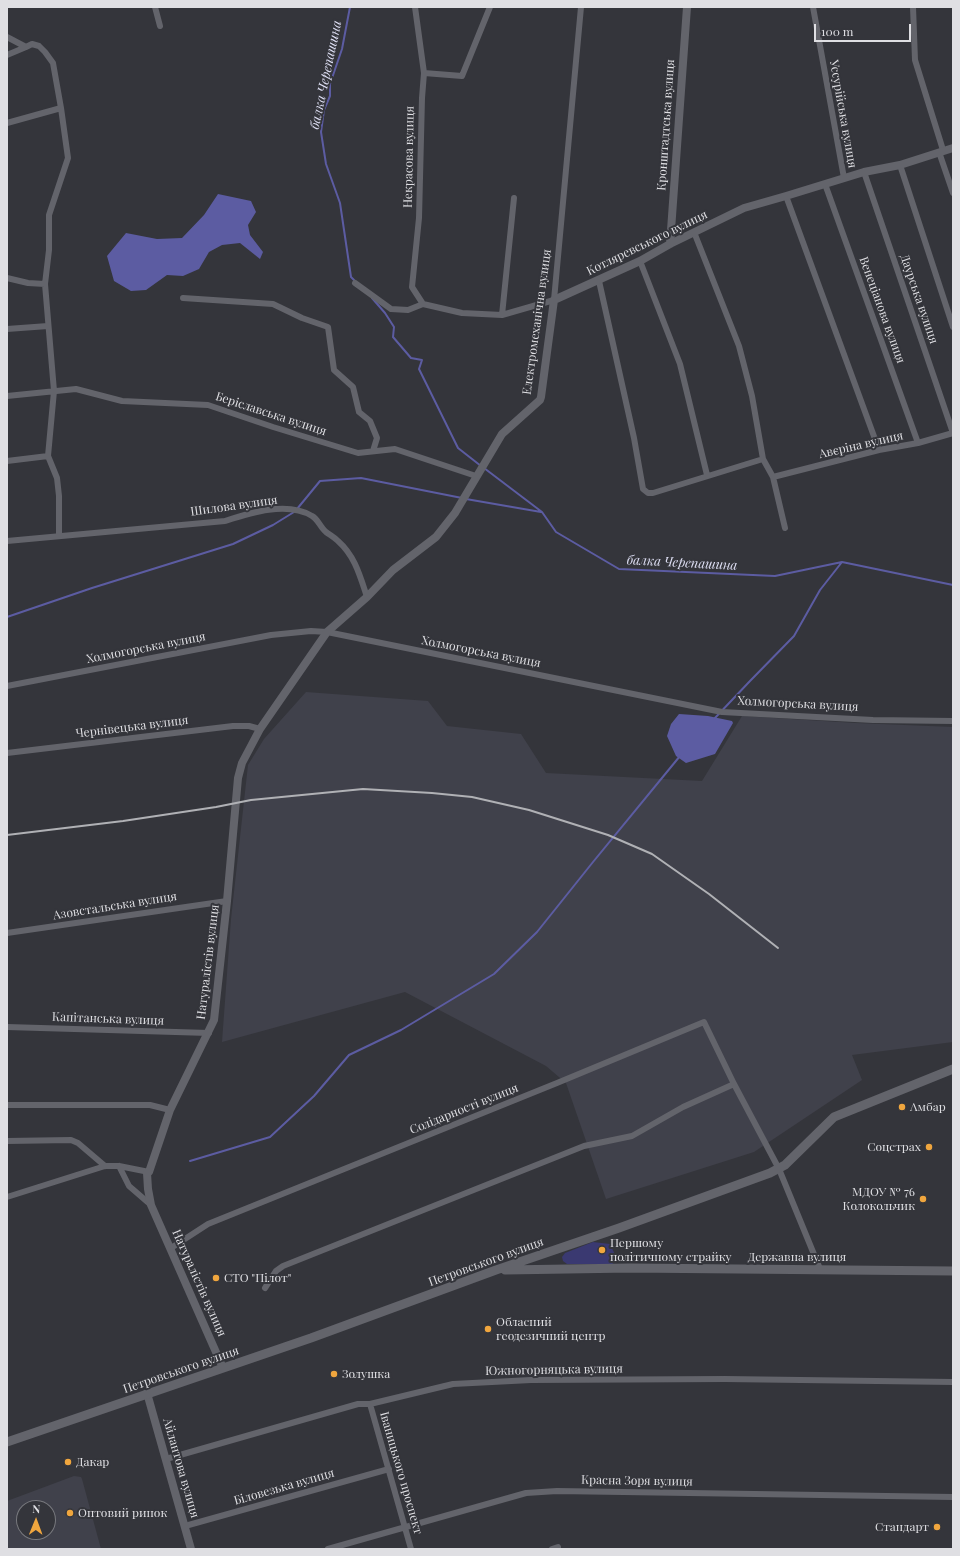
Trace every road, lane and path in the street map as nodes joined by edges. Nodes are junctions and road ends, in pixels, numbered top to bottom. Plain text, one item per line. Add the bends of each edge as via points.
1 (155, 7) edge
2 (415, 7) edge
3 (490, 7) edge
4 (581, 7) edge
5 (687, 7) edge
6 (813, 7) edge
7 (913, 7) edge
8 (160, 26) dead end
9 (7, 37) edge
10 (26, 47) junction
11 (7, 55) edge
12 (424, 73) junction
13 (61, 108) junction
14 (7, 123) edge
15 (953, 148) edge
16 (941, 151) junction
17 (900, 165) junction
18 (864, 172) junction
19 (844, 178) junction
20 (825, 184) junction
21 (953, 193) edge
22 (786, 196) junction
23 (514, 198) dead end
24 (694, 232) junction
25 (670, 244) junction
26 (640, 261) junction
27 (7, 278) edge
28 (599, 281) junction
29 (355, 283) dead end
30 (45, 284) junction
31 (183, 298) dead end
32 (554, 300) junction
33 (423, 304) junction
34 (502, 315) junction
35 (48, 326) junction
36 (953, 327) edge
37 (7, 328) edge
38 (54, 391) junction
39 (7, 396) edge
40 (953, 433) edge
41 (918, 443) junction
42 (879, 450) junction
43 (373, 451) junction
44 (48, 456) junction
45 (763, 459) junction
46 (7, 462) edge
47 (707, 475) junction
48 (476, 476) junction
49 (773, 477) junction
50 (785, 528) dead end
51 (59, 536) junction
52 (7, 541) edge
53 (367, 597) junction
54 (327, 632) junction
55 (7, 686) edge
56 (953, 721) edge
57 (260, 729) junction
58 (7, 753) edge
59 (227, 901) junction
60 (7, 933) edge
61 (7, 1027) edge
62 (209, 1033) junction
63 (953, 1069) edge
64 (734, 1084) junction
65 (7, 1105) edge
66 (170, 1110) junction
67 (7, 1141) edge
68 (106, 1166) junction
69 (119, 1166) junction
70 (779, 1169) junction
71 (149, 1172) junction
72 (7, 1197) edge
73 (151, 1205) junction
74 (170, 1248) junction
75 (820, 1269) junction
76 (496, 1270) junction
77 (953, 1270) edge
78 (264, 1288) dead end
79 (223, 1368) junction
80 (953, 1382) edge
81 (147, 1393) junction
82 (370, 1404) junction
83 (7, 1442) edge
84 (166, 1459) junction
85 (389, 1469) junction
86 (953, 1497) edge
87 (185, 1526) junction
88 (405, 1528) junction
89 (191, 1549) edge
90 (328, 1549) edge
91 (411, 1549) edge

1 - 8 street
2 - 12 street, Некрасова вулиця
3 - 12 street via 462,76
4 - 32 street, Електромеханічна вулиця
5 - 25 street, Кронштадтська вулиця
6 - 19 street, Уссурійська вулиця
7 - 16 street via 916,60
9 - 10 street
10 - 11 street
10 - 13 street via 32,44 38,46 53,63
12 - 33 street, Некрасова вулиця via 419,218 412,286
13 - 14 street
13 - 30 street via 68,158 49,215 49,250
15 - 16 street, Котляревського вулиця
16 - 17 street, Котляревського вулиця
16 - 21 street
17 - 18 street, Котляревського вулиця
17 - 36 street, Даурська вулиця
18 - 19 street, Котляревського вулиця
18 - 40 street, Даурська вулиця
19 - 20 street, Котляревського вулиця
20 - 22 street, Котляревського вулиця
20 - 41 street, Венеціанова вулиця
22 - 24 street, Котляревського вулиця via 744,208
22 - 42 street
23 - 34 street
24 - 25 street, Котляревського вулиця
24 - 45 street via 739,346 752,396
25 - 26 street, Котляревського вулиця
26 - 28 street, Котляревського вулиця
26 - 47 street via 680,364
27 - 30 street
28 - 32 street, Котляревського вулиця
28 - 47 street via 643,489 653,493
29 - 33 street via 391,309 408,310
30 - 35 street
31 - 43 street via 273,304 328,327 334,370 353,387 358,412 370,421 377,438
32 - 34 street, Котляревського вулиця
32 - 48 street, Електромеханічна вулиця via 541,398 502,434
33 - 34 street, Котляревського вулиця via 462,313
35 - 37 street
35 - 38 street
38 - 39 street, Беріславська вулиця
38 - 43 street, Беріславська вулиця via 76,389 122,401 208,404 358,453
38 - 44 street
40 - 41 street, Авєріна вулиця
41 - 42 street, Авєріна вулиця
42 - 49 street, Авєріна вулиця
43 - 48 street, Беріславська вулиця via 395,449
44 - 46 street
44 - 51 street via 58,484
45 - 47 street
45 - 49 street
48 - 53 street, Електромеханічна вулиця via 455,513 436,537 392,570
49 - 50 street
51 - 52 street, Шилова вулиця
51 - 53 street, Шилова вулиця via 225,521 276,509 296,511 312,516 325,531 346,548 358,567
53 - 54 street, Натуралістів вулиця
54 - 55 street, Холмогорська вулиця via 271,635
54 - 56 street, Холмогорська вулиця via 722,712 873,720
54 - 57 street, Натуралістів вулиця
57 - 58 street, Чернівецька вулиця via 233,726
57 - 59 street, Натуралістів вулиця via 242,763 238,778
59 - 60 street, Азовстальська вулиця
59 - 62 street, Натуралістів вулиця via 214,1020
61 - 62 street, Капітанська вулиця
62 - 66 street, Натуралістів вулиця
63 - 70 main road, Петровського вулиця via 834,1117
64 - 70 street, Солідарності вулиця
64 - 74 street, Солідарності вулиця via 704,1022 208,1224
64 - 78 street via 683,1107 632,1136 584,1146 283,1266 276,1271
65 - 66 street via 150,1105
66 - 71 street, Натуралістів вулиця
67 - 68 street via 71,1140
68 - 69 street
68 - 72 street
69 - 71 street
69 - 73 street via 129,1186
70 - 75 street, Солідарності вулиця
70 - 76 main road, Петровського вулиця
71 - 73 street, Натуралістів вулиця via 148,1190
73 - 74 street, Натуралістів вулиця
74 - 79 street, Натуралістів вулиця
75 - 76 main road, Державна вулиця
75 - 77 main road, Державна вулиця
76 - 79 main road, Петровського вулиця
79 - 81 main road, Петровського вулиця
80 - 82 street, Южногорняцька вулиця via 531,1380 453,1384
81 - 83 main road, Петровського вулиця
81 - 84 street, Айлантова вулиця
82 - 84 street, Южногорняцька вулиця via 358,1404
82 - 85 street, Іваницького проспект
84 - 87 street, Айлантова вулиця
85 - 87 street, Біловезька вулиця
85 - 88 street, Іваницького проспект
86 - 88 street, Красна Зоря вулиця via 557,1491 526,1493
87 - 89 street, Айлантова вулиця
88 - 90 street, Красна Зоря вулиця
88 - 91 street, Іваницького проспект

